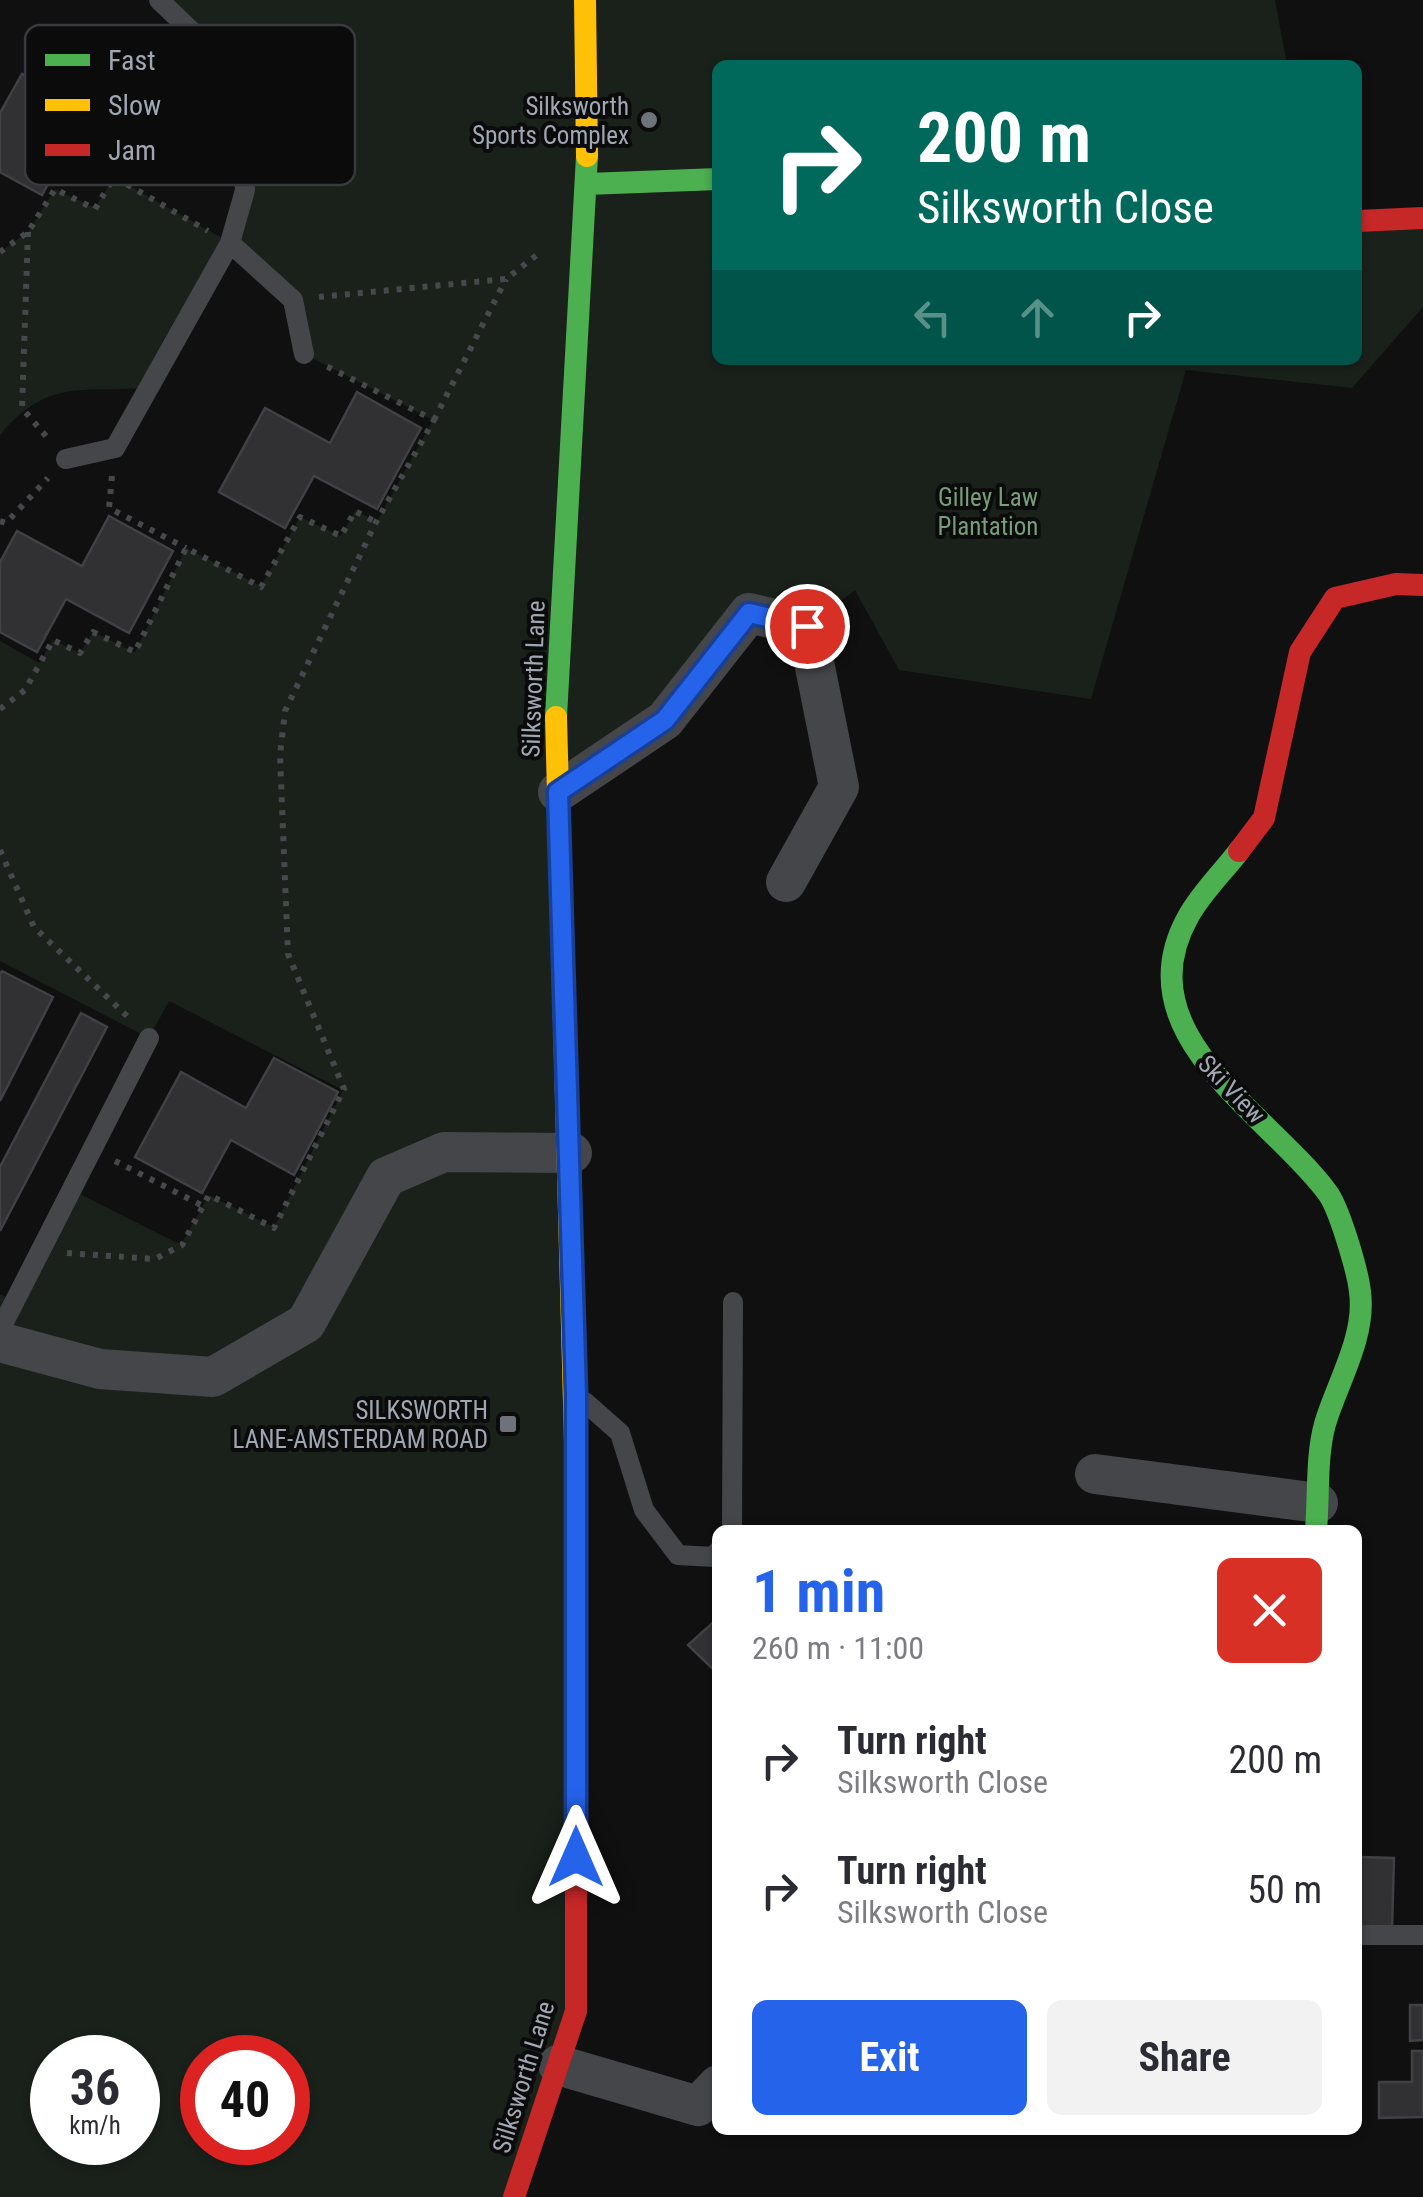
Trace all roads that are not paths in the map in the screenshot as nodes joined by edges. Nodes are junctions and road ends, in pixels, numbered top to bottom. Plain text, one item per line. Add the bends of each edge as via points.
1 (160, 0) edge
2 (585, 0) edge
3 (186, 25) edge
4 (712, 179) edge
5 (587, 184) junction
6 (245, 185) edge
7 (1423, 218) edge
8 (1362, 221) edge
9 (230, 243) junction
10 (304, 354) road end
11 (66, 459) road end
12 (1423, 584) edge
13 (558, 792) junction
14 (786, 882) dead end
15 (149, 1038) road end
16 (572, 1152) junction
17 (734, 1302) dead end
18 (0, 1330) edge
19 (0, 1342) edge
20 (576, 1394) junction
21 (1095, 1474) dead end
22 (1317, 1516) edge
23 (732, 1525) edge
24 (712, 1557) edge
25 (1362, 1935) edge
26 (1423, 1935) edge
27 (558, 2065) junction
28 (712, 2091) edge
29 (514, 2197) edge

1 - 3 lane
2 - 5 street, Silksworth Lane
4 - 5 street
5 - 13 street, Silksworth Lane via 556,701
6 - 9 lane
7 - 8 street
9 - 10 lane via 293,300
9 - 11 lane via 115,448
12 - 22 street, Ski View via 1335,598 1300,652 1264,818 1187,918 1173,965 1175,1015 1199,1059 1330,1196 1361,1294 1352,1350 1324,1427
13 - 14 street via 665,720 749,613 807,626 839,787
13 - 16 street, Silksworth Lane
15 - 18 lane
16 - 19 street via 444,1152 386,1177 306,1323 213,1377 100,1369
16 - 20 street, Silksworth Lane
17 - 23 lane
20 - 24 lane via 620,1434 644,1510 678,1555
20 - 27 street, Silksworth Lane via 576,2011
21 - 22 street, Ski View
25 - 26 lane
27 - 28 street via 698,2106
27 - 29 street, Silksworth Lane

